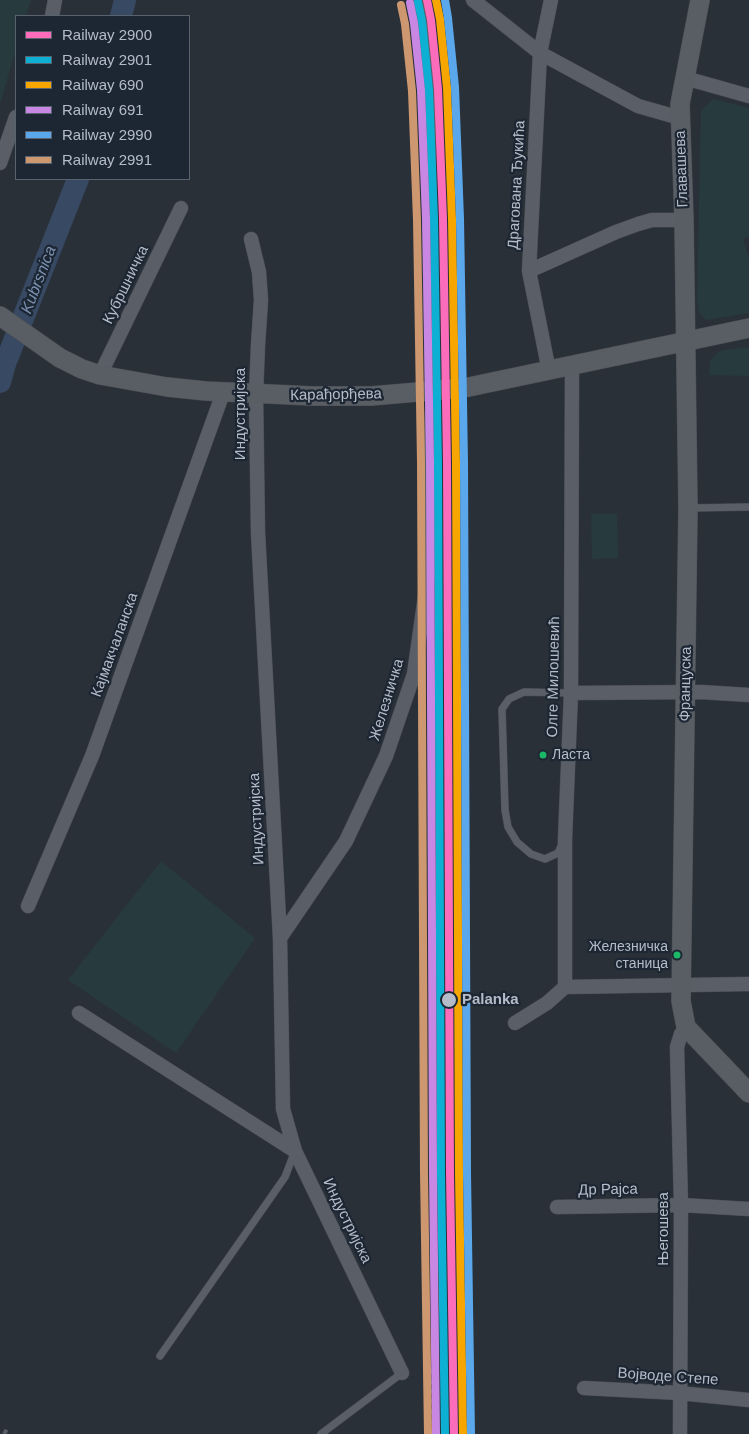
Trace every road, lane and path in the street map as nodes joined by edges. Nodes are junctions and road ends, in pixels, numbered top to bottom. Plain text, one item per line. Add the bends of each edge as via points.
1 (55, 0) edge
2 (416, 0) edge
3 (473, 0) edge
4 (552, 0) edge
5 (700, 0) edge
6 (52, 15) edge
7 (540, 52) junction
8 (684, 78) junction
9 (749, 96) edge
10 (680, 118) junction
11 (15, 120) edge
12 (0, 163) edge
13 (181, 208) dead end
14 (684, 220) junction
15 (251, 239) dead end
16 (529, 271) junction
17 (0, 316) edge
18 (749, 328) edge
19 (686, 341) junction
20 (572, 366) junction
21 (549, 371) junction
22 (100, 375) junction
23 (432, 392) junction
24 (222, 393) junction
25 (256, 395) junction
26 (432, 412) dead end
27 (749, 507) edge
28 (688, 508) junction
29 (686, 692) junction
30 (571, 694) junction
31 (749, 695) edge
32 (565, 840) junction
33 (28, 906) dead end
34 (280, 938) junction
35 (749, 984) edge
36 (680, 985) junction
37 (565, 987) junction
38 (79, 1013) dead end
39 (515, 1023) dead end
40 (686, 1027) junction
41 (749, 1093) edge
42 (295, 1151) junction
43 (681, 1204) junction
44 (556, 1207) dead end
45 (749, 1209) edge
46 (160, 1356) dead end
47 (402, 1373) joint
48 (584, 1388) dead end
49 (679, 1393) junction
50 (749, 1400) edge
51 (321, 1434) edge
52 (680, 1434) edge

1 - 6 street
2 - 23 street via 428,94
3 - 7 street
4 - 7 street, Драгована Ђукића
5 - 8 main road, Главашева
7 - 10 street via 638,106
7 - 16 street, Драгована Ђукића
8 - 9 street
8 - 10 main road, Главашева
10 - 14 main road, Главашева
11 - 12 street
13 - 22 street, Кубршничка
14 - 16 street via 652,220 638,224
14 - 19 main road, Главашева
15 - 25 street, Индустријска via 259,272 261,300
16 - 21 street, Драгована Ђукића
17 - 22 main road, Карађорђева via 60,358
18 - 19 main road, Карађорђева
19 - 20 main road, Карађорђева
19 - 28 main road, Француска
20 - 21 main road, Карађорђева
20 - 30 street, Олге Милошевић
21 - 23 main road, Карађорђева
22 - 24 main road, Карађорђева
23 - 25 main road, Карађорђева via 371,396
24 - 25 main road, Карађорђева
24 - 33 street, Кајмакчаланска via 92,756
25 - 34 street, Индустријска via 259,543
26 - 34 street, Железничка via 428,575 414,674 386,756 346,841
27 - 28 lane
28 - 29 main road, Француска
29 - 30 street
29 - 31 street
29 - 36 main road, Француска
30 - 32 street, Олге Милошевић
30 - 32 lane via 524,692 509,699 502,708 504,810 508,827 517,842 531,854 545,859 558,853
32 - 37 street, Олге Милошевић
34 - 42 street, Индустријска via 283,1109
35 - 36 street
36 - 37 street
36 - 40 main road, Француска
37 - 39 street
38 - 42 street
40 - 41 main road
40 - 43 street, Његошева via 677,1048
42 - 46 lane via 285,1177
42 - 47 street, Индустријска
43 - 44 street, Др Рајса
43 - 45 street, Др Рајса
43 - 49 street, Његошева
47 - 51 lane
48 - 49 street, Војводе Степе
49 - 50 street, Војводе Степе
49 - 52 street, Његошева

